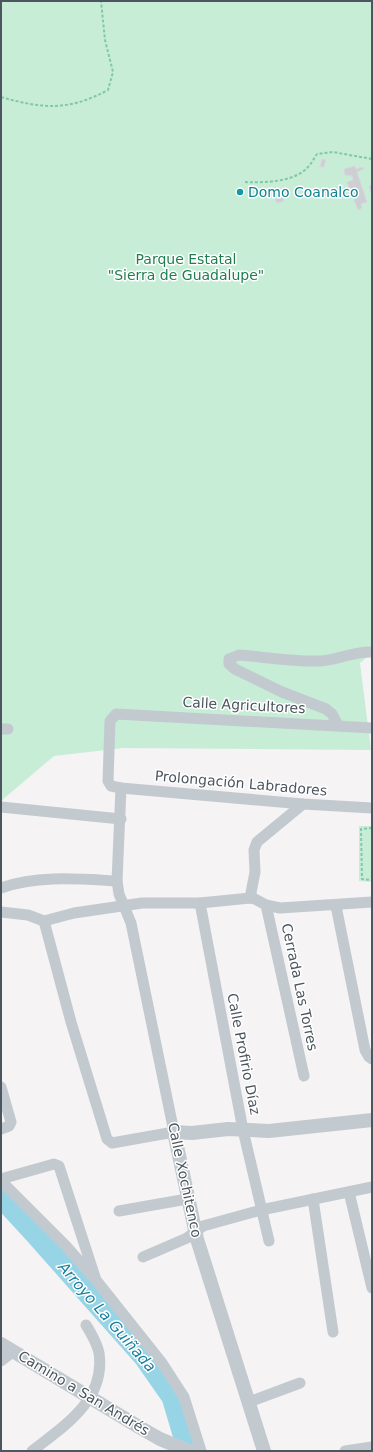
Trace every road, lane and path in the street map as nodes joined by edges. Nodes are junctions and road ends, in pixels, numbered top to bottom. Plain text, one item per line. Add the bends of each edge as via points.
1 (101, 1) edge
2 (1, 97) edge
3 (372, 159) edge
4 (245, 182) dead end
5 (372, 652) edge
6 (338, 725) junction
7 (372, 728) edge
8 (109, 784) joint
9 (121, 788) junction
10 (303, 804) junction
11 (1, 807) edge
12 (372, 808) edge
13 (121, 819) junction
14 (372, 828) edge
15 (372, 880) edge
16 (117, 881) junction
17 (1, 888) edge
18 (250, 898) junction
19 (372, 902) edge
20 (200, 903) junction
21 (123, 905) junction
22 (266, 905) junction
23 (336, 906) junction
24 (1, 912) edge
25 (44, 921) junction
26 (370, 1058) edge
27 (304, 1076) dead end
28 (1, 1087) edge
29 (372, 1120) edge
30 (1, 1129) edge
31 (243, 1130) junction
32 (174, 1132) junction
33 (1, 1180) edge
34 (372, 1187) edge
35 (349, 1192) junction
36 (187, 1199) junction
37 (313, 1199) junction
38 (261, 1210) junction
39 (119, 1211) dead end
40 (195, 1231) junction
41 (269, 1241) dead end
42 (143, 1257) dead end
43 (96, 1280) junction
44 (372, 1288) edge
45 (86, 1325) dead end
46 (333, 1332) dead end
47 (1, 1344) edge
48 (14, 1351) junction
49 (1, 1361) edge
50 (300, 1383) dead end
51 (90, 1397) junction
52 (249, 1402) junction
53 (372, 1447) edge
54 (179, 1449) edge
55 (32, 1451) edge
56 (201, 1451) edge
57 (264, 1451) edge
58 (345, 1451) edge

1 - 2 path via 105,40 113,72 108,90 71,105 34,104
3 - 4 path via 333,152 317,154 308,167 299,174 270,181
5 - 6 street via 304,662 239,655 229,659 235,669 282,692 326,709
6 - 7 street, Calle Agricultores
6 - 8 street, Calle Agricultores via 114,715 110,721
8 - 9 street, Prolongación Labradores
9 - 10 street, Prolongación Labradores
9 - 13 street, Calle Xochitenco
10 - 12 street, Prolongación Labradores
10 - 18 street via 257,842
11 - 13 street
13 - 16 street, Calle Xochitenco
14 - 15 path via 361,829 362,879
16 - 17 street via 61,878 14,883
16 - 21 street, Calle Xochitenco
18 - 20 street
18 - 22 street
19 - 23 street
20 - 21 street
20 - 31 street, Calle Profirio Díaz
21 - 25 street
21 - 32 street, Calle Xochitenco via 131,923
22 - 23 street via 280,908
22 - 27 street, Cerrada Las Torres
23 - 26 street via 365,1050
24 - 25 street
25 - 32 street via 107,1140 112,1143
28 - 30 street via 11,1122 9,1126
29 - 31 street via 269,1131
31 - 32 street
31 - 38 street, Calle Profirio Díaz
32 - 36 street, Calle Xochitenco
33 - 43 street
33 - 43 street via 54,1164 60,1166
34 - 35 street
35 - 37 street
35 - 44 street
36 - 39 street
36 - 40 street, Calle Xochitenco
37 - 38 street
37 - 46 street
38 - 40 street via 203,1226
38 - 41 street, Calle Profirio Díaz
40 - 42 street via 187,1238
40 - 52 street, Calle Xochitenco
43 - 56 street via 139,1332 181,1391
45 - 51 street via 99,1352 98,1376
47 - 48 street, Camino a San Andrés
48 - 49 street
48 - 51 street, Camino a San Andrés
50 - 52 street
51 - 54 street, Camino a San Andrés
51 - 55 street via 81,1411
52 - 57 street, Calle Xochitenco
53 - 58 street

